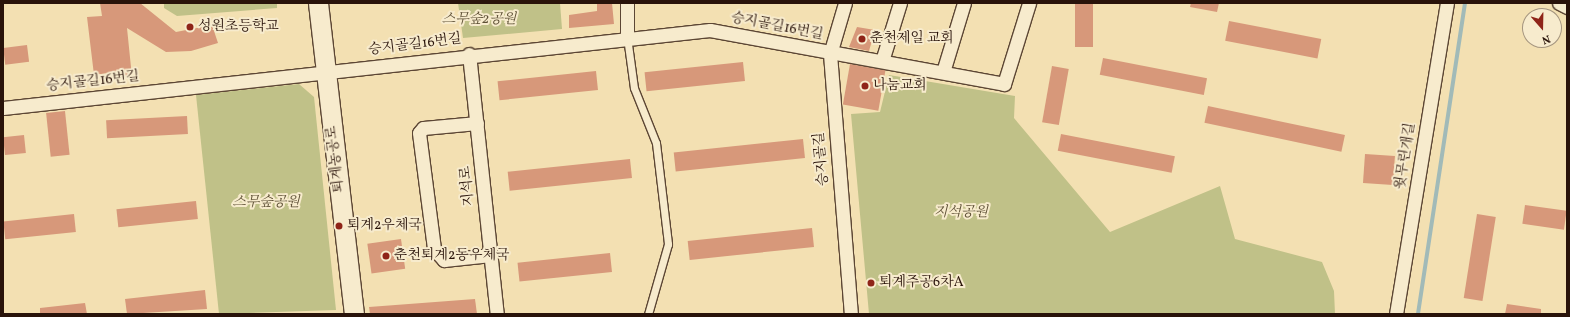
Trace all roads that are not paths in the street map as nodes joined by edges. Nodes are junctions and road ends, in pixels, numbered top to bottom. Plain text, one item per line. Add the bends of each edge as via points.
1 (318, 3) edge
2 (627, 3) edge
3 (846, 3) edge
4 (900, 3) edge
5 (964, 3) edge
6 (1029, 3) edge
7 (1447, 3) edge
8 (1559, 3) edge
9 (1567, 7) edge
10 (627, 38) junction
11 (469, 54) junction
12 (830, 54) junction
13 (882, 61) junction
14 (944, 72) junction
15 (325, 73) junction
16 (3, 108) edge
17 (477, 123) junction
18 (492, 255) junction
19 (354, 314) edge
20 (497, 314) edge
21 (648, 314) edge
22 (850, 314) edge
23 (1396, 314) edge

1 - 15 street, 퇴계농공로
2 - 10 street
3 - 12 street, 승지골길
4 - 13 street
5 - 14 street
6 - 14 street, 승지골길16번길 via 1004,84
7 - 23 street, 윗무린개길
8 - 9 street
10 - 11 street, 승지골길16번길
10 - 12 street, 승지골길16번길 via 710,30
10 - 21 lane via 634,88 656,143 668,244
11 - 15 street, 승지골길16번길
11 - 17 street, 지석로
12 - 13 street, 승지골길16번길
12 - 22 street, 승지골길
13 - 14 street, 승지골길16번길
15 - 16 street, 승지골길16번길
15 - 19 street, 퇴계농공로
17 - 18 street, 지석로
17 - 18 street via 423,128 420,133 434,249 444,260
18 - 20 street, 지석로

